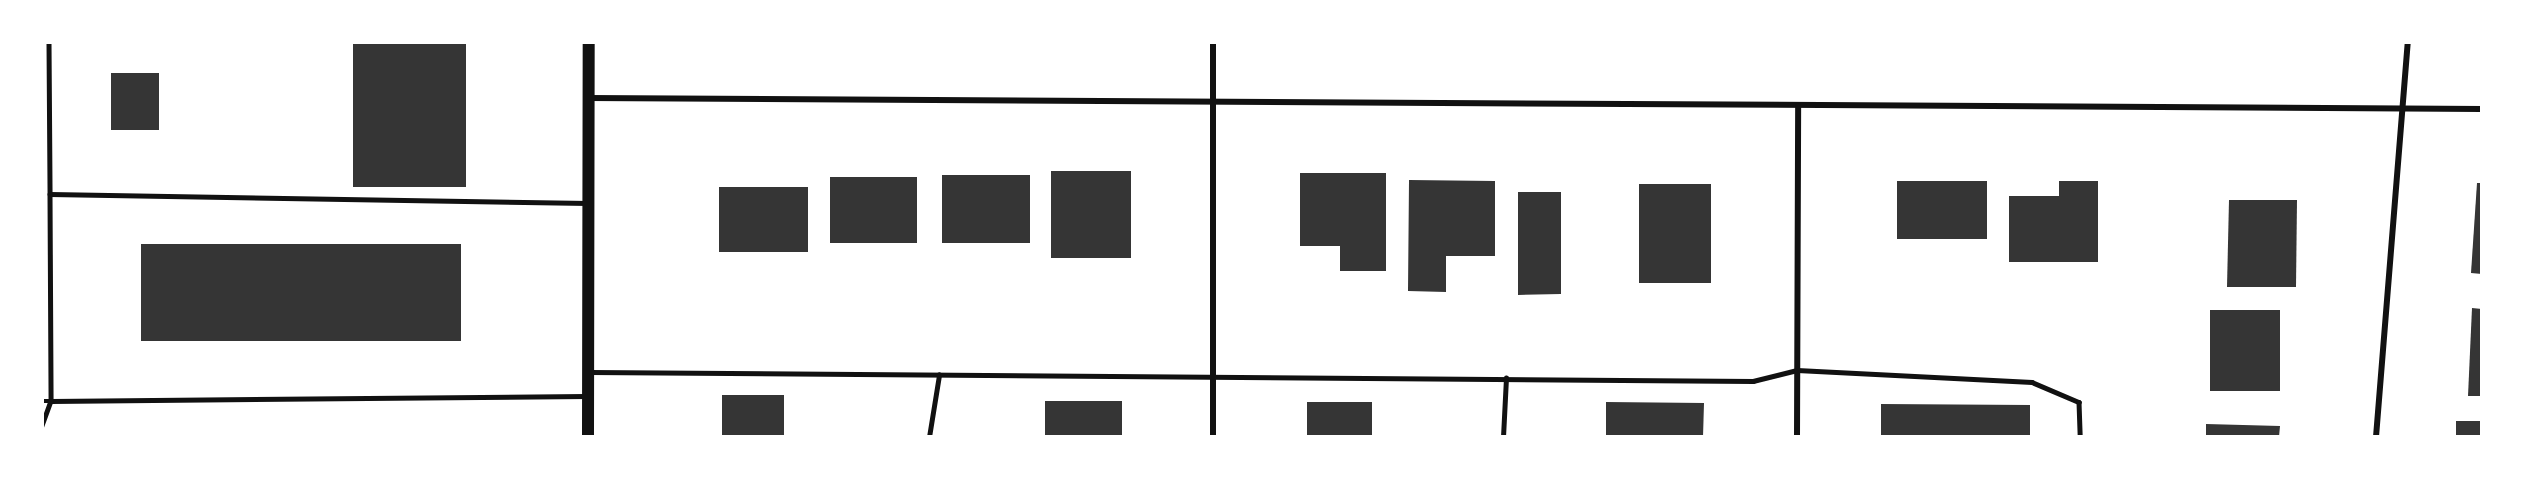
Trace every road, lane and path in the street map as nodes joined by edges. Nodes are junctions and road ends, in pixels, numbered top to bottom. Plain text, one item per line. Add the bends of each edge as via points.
1 (50, 42) edge
2 (589, 42) edge
3 (1213, 42) edge
4 (2408, 42) edge
5 (588, 98) junction
6 (1213, 99) junction
7 (1798, 106) junction
8 (2482, 109) edge
9 (2403, 111) junction
10 (50, 194) junction
11 (588, 203) junction
12 (1797, 370) junction
13 (588, 372) junction
14 (1213, 374) junction
15 (939, 375) junction
16 (1506, 378) junction
17 (588, 396) junction
18 (42, 401) edge
19 (51, 401) junction
20 (42, 426) edge
21 (588, 437) edge
22 (929, 437) edge
23 (1213, 437) edge
24 (1503, 437) edge
25 (1797, 437) edge
26 (2080, 437) edge
27 (2376, 437) edge

1 - 10 lane
2 - 5 main road
3 - 6 street
4 - 9 street
5 - 6 street
5 - 11 main road
6 - 7 street
6 - 14 street
7 - 9 street
7 - 12 street
8 - 9 street
9 - 27 street
10 - 11 lane
10 - 19 lane
11 - 13 main road
12 - 16 lane via 1754,381
12 - 25 street
12 - 26 lane via 2032,382 2079,402
13 - 15 lane
13 - 17 main road
14 - 15 lane
14 - 16 lane
14 - 23 street
15 - 22 lane
16 - 24 lane
17 - 19 lane
17 - 21 main road
18 - 19 lane
19 - 20 lane

